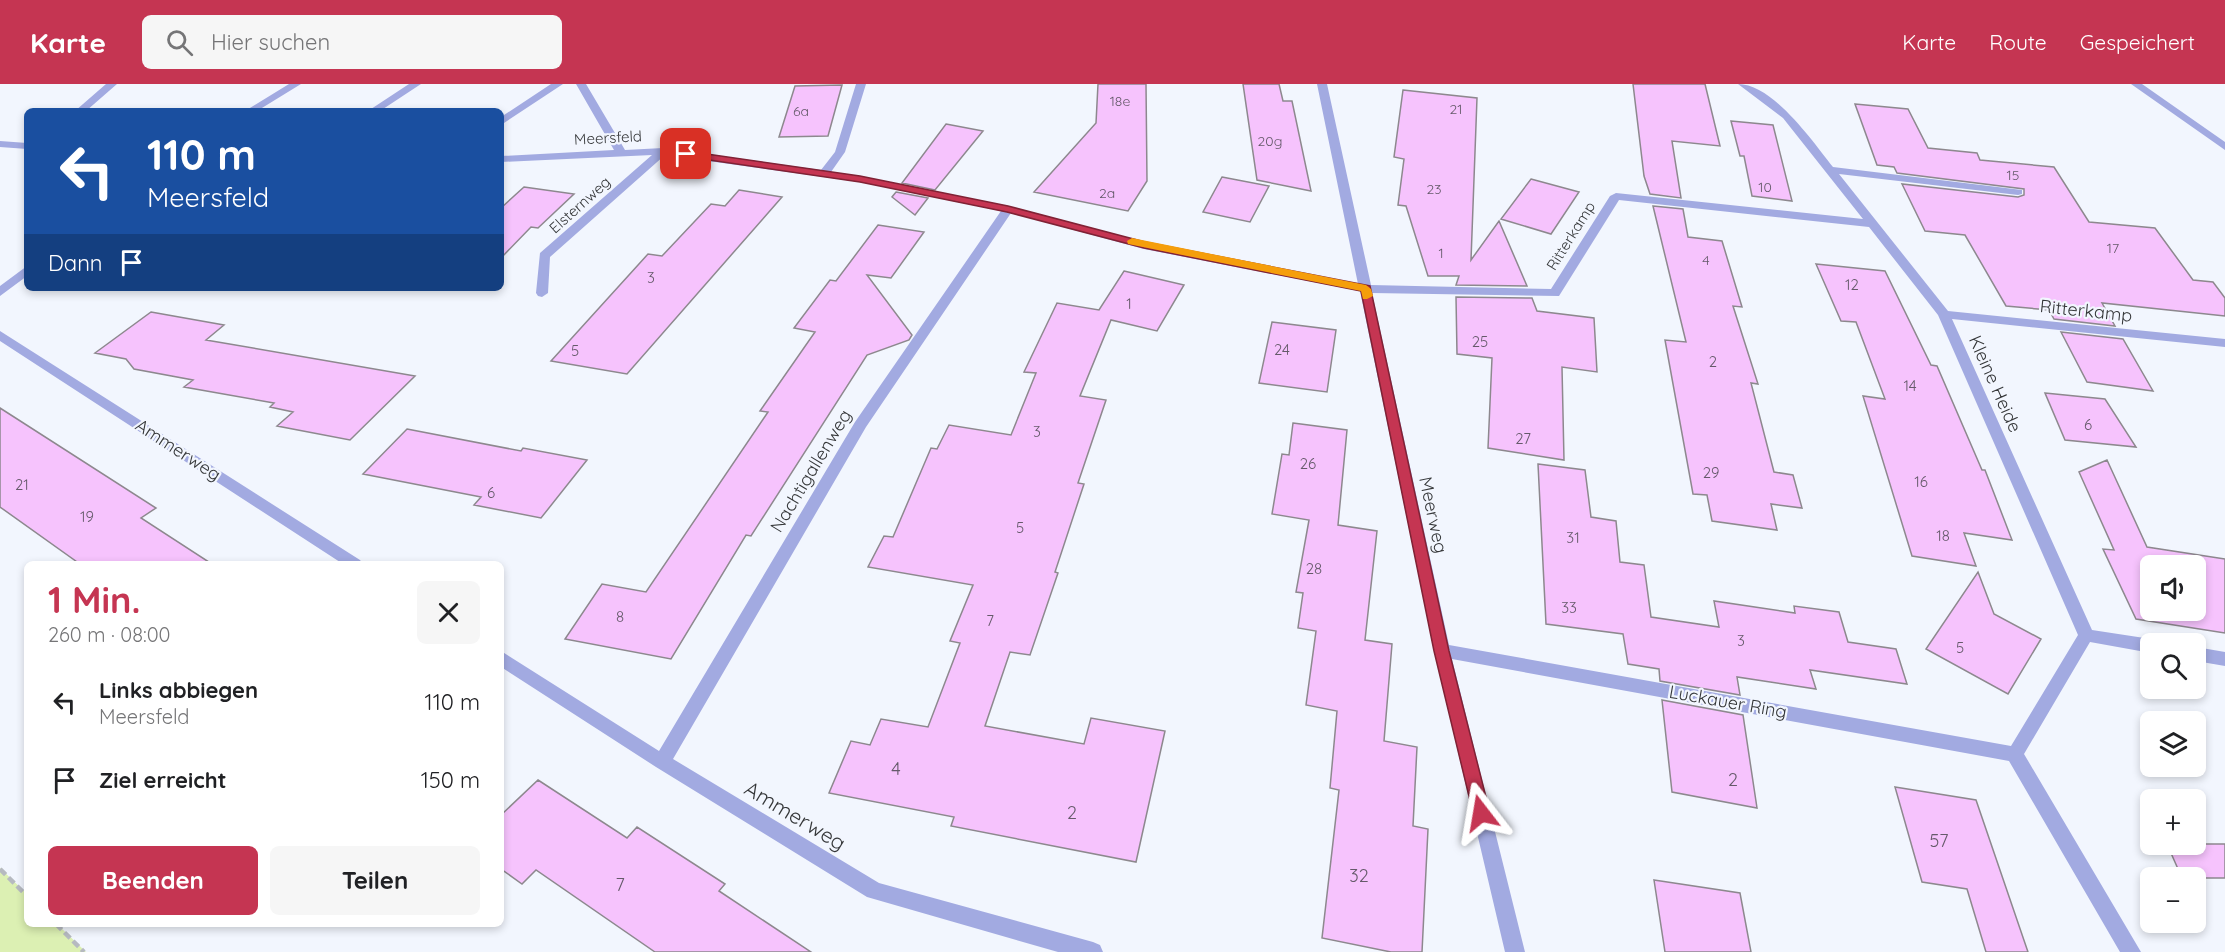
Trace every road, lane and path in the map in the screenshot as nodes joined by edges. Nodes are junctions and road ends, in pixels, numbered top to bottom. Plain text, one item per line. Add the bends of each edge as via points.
1 (112, 84) edge
2 (296, 84) edge
3 (416, 84) edge
4 (558, 84) edge
5 (581, 84) edge
6 (861, 84) edge
7 (1322, 84) edge
8 (1743, 84) edge
9 (2136, 84) edge
10 (84, 108) edge
11 (255, 108) edge
12 (378, 108) edge
13 (504, 120) edge
14 (0, 144) edge
15 (24, 146) edge
16 (2225, 147) edge
17 (620, 151) junction
18 (663, 151) junction
19 (504, 159) edge
20 (1831, 171) junction
21 (824, 173) junction
22 (2018, 192) dead end
23 (1008, 209) junction
24 (1874, 224) junction
25 (24, 272) edge
26 (1366, 289) junction
27 (0, 292) edge
28 (542, 293) dead end
29 (1944, 314) junction
30 (0, 335) edge
31 (2225, 343) edge
32 (350, 561) edge
33 (2086, 635) junction
34 (2140, 644) edge
35 (1442, 651) junction
36 (2206, 656) edge
37 (2225, 659) edge
38 (504, 660) edge
39 (2015, 754) junction
40 (662, 762) junction
41 (0, 869) edge
42 (24, 893) edge
43 (59, 927) edge
44 (84, 952) edge
45 (1093, 952) edge
46 (1515, 952) edge
47 (2131, 952) edge

1 - 10 street
2 - 11 street
3 - 12 street
4 - 13 street
5 - 17 street
6 - 21 street via 840,152
7 - 26 street, Meerweg
8 - 20 street, Kleine Heide via 1787,116
9 - 16 street
14 - 15 street
17 - 18 street, Meersfeld
17 - 19 street, Meersfeld
18 - 21 street, Meersfeld
18 - 28 street, Elsternweg via 544,256
20 - 22 street
20 - 24 street, Kleine Heide
21 - 23 street, Meersfeld
23 - 26 street, Meersfeld via 1144,245
23 - 40 street, Nachtigallenweg via 860,425
24 - 26 street, Ritterkamp via 1616,196 1555,293
24 - 29 street, Kleine Heide
25 - 27 street
26 - 35 street, Meerweg
29 - 31 street, Ritterkamp
29 - 33 street, Kleine Heide
30 - 32 street, Ammerweg
33 - 34 street
33 - 39 street
35 - 39 street, Luckauer Ring
35 - 46 street, Meerweg
36 - 37 street
38 - 40 street, Ammerweg
39 - 47 street
40 - 45 street, Ammerweg via 874,891
41 - 42 path
43 - 44 path

